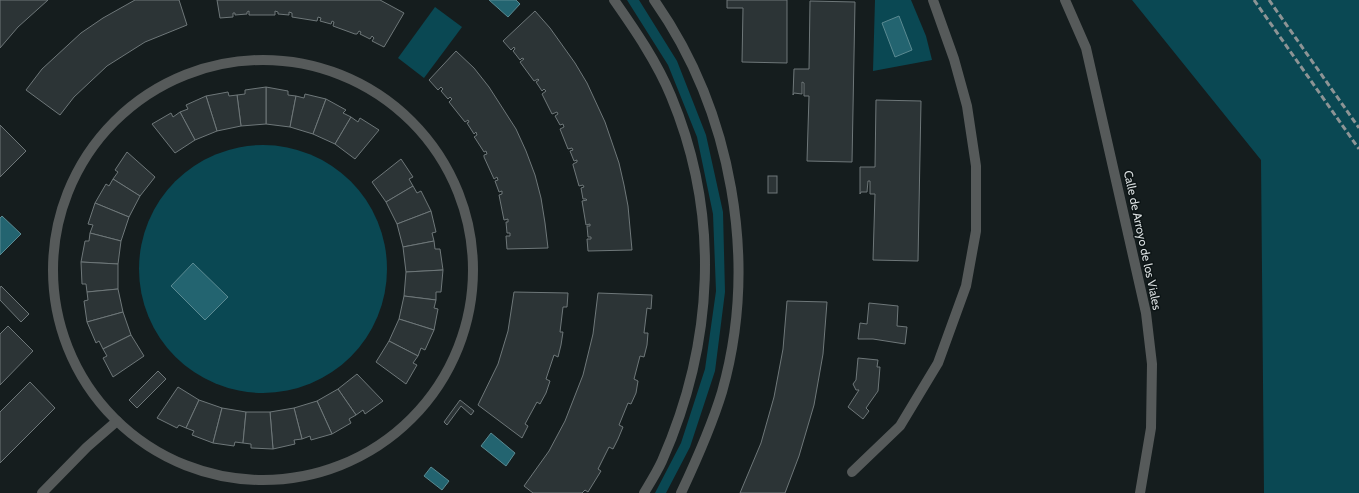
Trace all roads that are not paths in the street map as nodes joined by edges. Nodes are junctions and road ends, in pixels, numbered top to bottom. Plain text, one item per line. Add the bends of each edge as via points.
1 (614, 0) edge
2 (654, 0) edge
3 (933, 0) edge
4 (1065, 0) edge
5 (117, 421) junction
6 (852, 472) dead end
7 (42, 493) edge
8 (644, 493) edge
9 (681, 493) edge
10 (1140, 493) edge

1 - 8 street via 642,39 671,96 692,155 704,217 706,280 699,343 684,405 661,463
2 - 9 street via 670,22 701,83 722,147 735,214 738,281 733,337 722,392 704,444
3 - 6 street via 967,106 976,166 976,231 966,286 938,363 900,426
4 - 10 street, Calle de Arroyo de los Viales via 1086,48 1146,313 1152,364 1151,428
5 - 5 street via 143,443 194,469 251,480 280,480 336,467 363,455 387,440 431,397 449,370 462,341 471,309 474,277 472,238 462,200 446,164 423,133 395,105 362,84 326,69 288,61 248,60 210,66 171,80 136,101 106,128 82,162 69,187 58,221 52,271 55,307 70,355 100,404
5 - 7 street via 87,447

